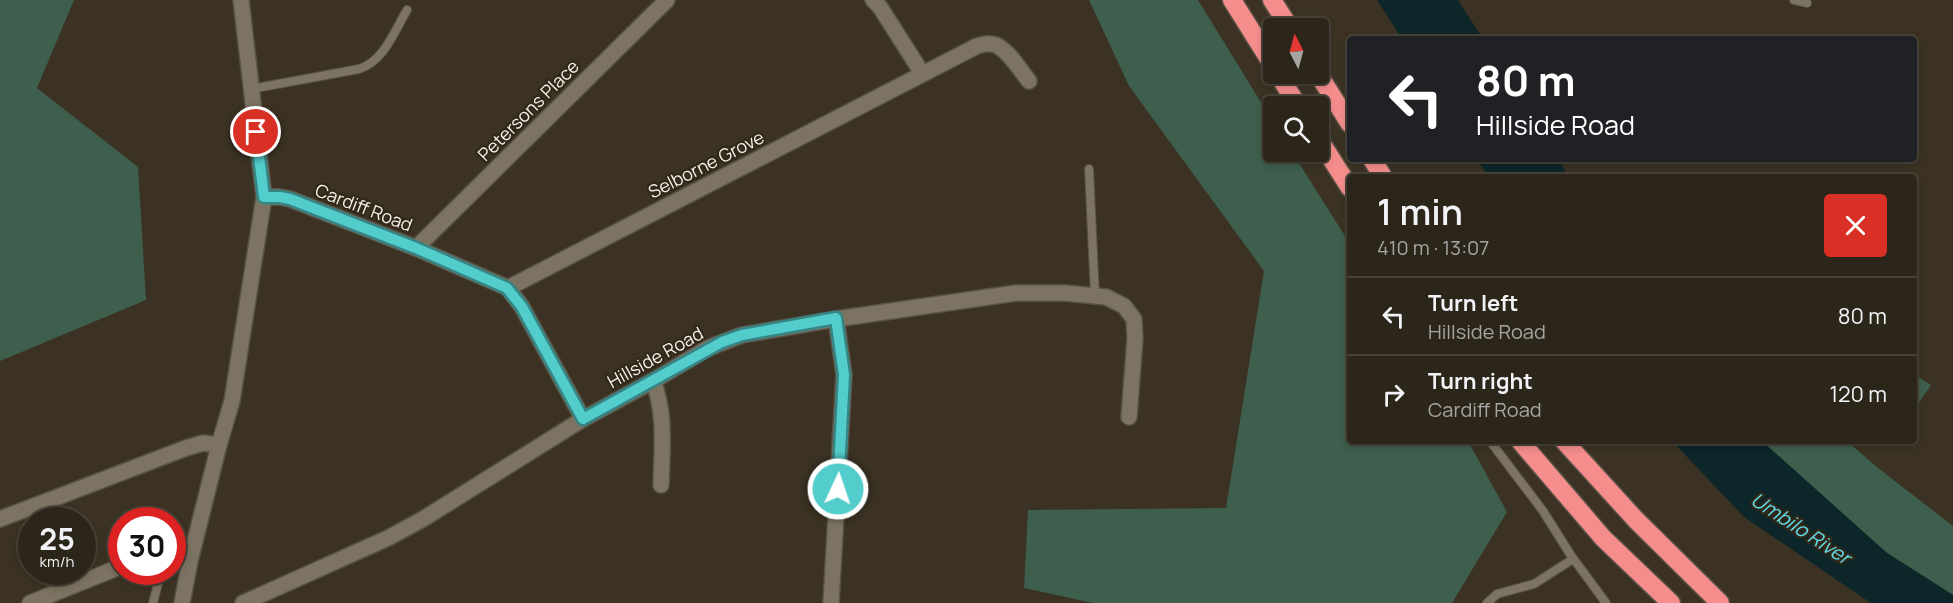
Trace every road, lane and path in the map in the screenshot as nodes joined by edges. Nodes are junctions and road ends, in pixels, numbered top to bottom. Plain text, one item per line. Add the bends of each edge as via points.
1 (241, 0) edge
2 (668, 0) edge
3 (873, 0) edge
4 (1232, 0) edge
5 (1272, 0) edge
6 (1794, 0) edge
7 (1807, 3) dead end
8 (407, 10) dead end
9 (1284, 18) edge
10 (1263, 49) edge
11 (922, 73) junction
12 (1029, 81) dead end
13 (1324, 84) edge
14 (251, 89) junction
15 (1347, 119) edge
16 (1329, 155) edge
17 (1089, 169) dead end
18 (1347, 183) edge
19 (264, 197) junction
20 (416, 248) junction
21 (507, 288) junction
22 (1095, 296) junction
23 (836, 318) junction
24 (653, 381) junction
25 (1129, 417) dead end
26 (583, 419) junction
27 (1492, 444) edge
28 (1523, 444) edge
29 (1567, 444) edge
30 (219, 445) junction
31 (662, 485) dead end
32 (0, 519) edge
33 (1573, 559) junction
34 (186, 561) edge
35 (190, 561) junction
36 (108, 572) edge
37 (158, 585) edge
38 (30, 603) edge
39 (153, 603) edge
40 (182, 603) edge
41 (243, 603) edge
42 (831, 603) edge
43 (1487, 603) edge
44 (1606, 603) edge
45 (1671, 603) edge
46 (1720, 603) edge

1 - 14 street
2 - 20 street, Petersons Place
3 - 11 street
4 - 10 highway
5 - 9 highway
6 - 7 lane
8 - 14 lane via 382,52 368,66
11 - 12 street, Selborne Grove via 985,44 996,45 1005,52
11 - 21 street, Selborne Grove
13 - 15 highway
14 - 19 street
16 - 18 highway
17 - 22 lane
19 - 20 street, Cardiff Road via 290,199
19 - 30 street via 232,400
20 - 21 street, Cardiff Road
21 - 26 street, Cardiff Road via 522,307
22 - 23 street, Hillside Road via 1016,293
22 - 25 street, Hillside Road via 1124,306 1134,319
23 - 24 street, Hillside Road via 732,338
23 - 42 street via 844,375
24 - 26 street, Hillside Road
24 - 31 street via 662,411
26 - 41 street, Hillside Road via 388,538
27 - 33 lane via 1543,511
28 - 45 highway via 1604,538
29 - 46 highway
30 - 32 street via 203,442
30 - 35 street
33 - 43 lane via 1534,584 1497,594
33 - 44 lane
34 - 35 street
35 - 40 street
36 - 38 street
37 - 39 lane

